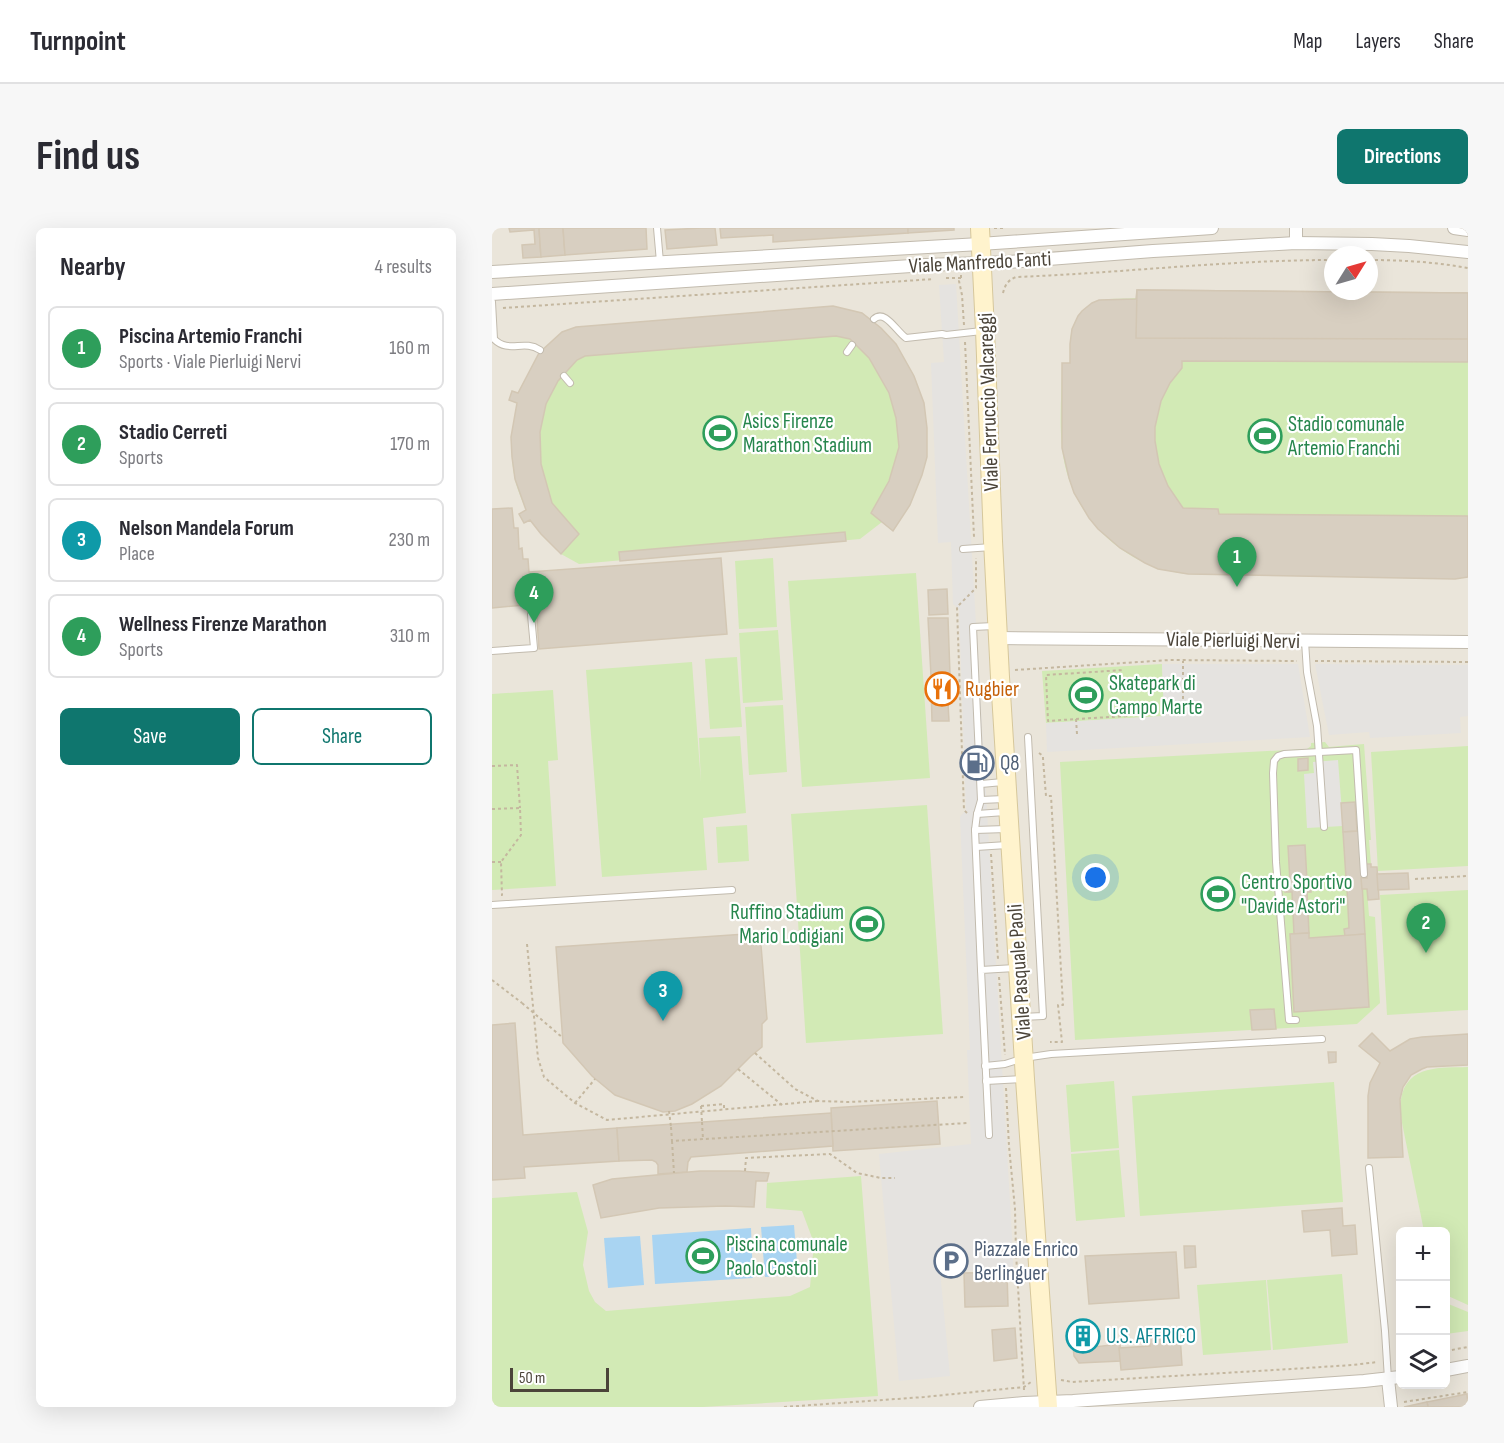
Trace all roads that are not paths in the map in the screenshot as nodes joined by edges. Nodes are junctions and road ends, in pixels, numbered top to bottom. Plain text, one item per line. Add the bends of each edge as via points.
1 (657, 228) edge
2 (1212, 228) edge
3 (1296, 228) edge
4 (1454, 228) edge
5 (1152, 230) edge
6 (1468, 230) edge
7 (983, 233) edge
8 (1468, 241) edge
9 (1296, 243) junction
10 (1153, 251) junction
11 (1468, 252) edge
12 (789, 255) junction
13 (660, 262) junction
14 (981, 263) junction
15 (492, 272) edge
16 (790, 274) junction
17 (661, 283) junction
18 (492, 294) edge
19 (492, 302) edge
20 (492, 308) edge
21 (874, 319) dead end
22 (985, 330) junction
23 (852, 345) dead end
24 (540, 350) dead end
25 (847, 352) dead end
26 (564, 376) dead end
27 (570, 383) dead end
28 (987, 546) junction
29 (963, 549) dead end
30 (531, 615) dead end
31 (998, 632) junction
32 (1305, 641) junction
33 (1468, 642) edge
34 (492, 651) edge
35 (1001, 688) junction
36 (976, 690) junction
37 (1028, 736) dead end
38 (1319, 752) junction
39 (981, 784) junction
40 (981, 800) junction
41 (1009, 813) junction
42 (977, 814) junction
43 (1324, 827) dead end
44 (975, 830) junction
45 (976, 847) junction
46 (1364, 874) dead end
47 (732, 890) dead end
48 (492, 905) edge
49 (1018, 968) junction
50 (981, 970) junction
51 (1021, 1017) junction
52 (1296, 1020) dead end
53 (1322, 1039) dead end
54 (1024, 1058) junction
55 (985, 1066) junction
56 (1025, 1079) junction
57 (986, 1081) junction
58 (989, 1135) dead end
59 (1369, 1168) dead end
60 (1468, 1365) edge
61 (1450, 1369) edge
62 (1394, 1378) edge
63 (1048, 1405) edge
64 (980, 1407) edge
65 (1397, 1407) edge

1 - 13 lane
2 - 5 street
3 - 9 street
4 - 6 street
5 - 7 street
5 - 10 street
7 - 12 street
7 - 14 street, Viale Ferruccio Valcareggi
8 - 11 street
9 - 10 street, Viale Manfredo Fanti
9 - 11 street, Viale Manfredo Fanti via 1381,244
10 - 14 street, Viale Manfredo Fanti
12 - 13 street
12 - 16 lane
13 - 15 street
13 - 17 street
14 - 16 street, Viale Manfredo Fanti
14 - 22 street, Viale Ferruccio Valcareggi
16 - 17 street, Viale Manfredo Fanti
17 - 18 street, Viale Manfredo Fanti
19 - 20 lane
20 - 24 lane via 496,342 506,346 531,345
21 - 22 lane via 881,316 906,338
22 - 28 street, Viale Ferruccio Valcareggi
23 - 25 lane
26 - 27 lane
28 - 29 lane
28 - 31 street, Viale Pasquale Paoli
30 - 34 lane via 534,648
31 - 32 street, Viale Pierluigi Nervi
31 - 35 street, Viale Pasquale Paoli
31 - 36 lane via 974,627
32 - 33 street, Viale Pierluigi Nervi
32 - 38 lane
35 - 36 lane
35 - 41 street, Viale Pasquale Paoli
36 - 39 lane
37 - 51 lane via 1043,1016
38 - 43 lane
38 - 46 lane via 1356,750
38 - 52 lane via 1284,754 1274,761 1276,862 1288,1020
39 - 40 lane
39 - 41 lane
40 - 41 lane
40 - 42 lane
41 - 42 lane
41 - 44 lane
41 - 45 lane via 991,846
41 - 49 street, Viale Pasquale Paoli
42 - 44 lane
44 - 45 lane
45 - 50 lane
47 - 48 lane
49 - 50 lane
49 - 51 street, Viale Pasquale Paoli
50 - 55 lane
51 - 54 street, Viale Pasquale Paoli
53 - 54 lane
54 - 55 lane
54 - 56 street, Viale Pasquale Paoli
55 - 57 lane
56 - 57 lane
56 - 63 street, Viale Pasquale Paoli
57 - 58 lane
59 - 62 lane via 1386,1360
60 - 61 street
62 - 63 street
62 - 65 street
63 - 64 street

